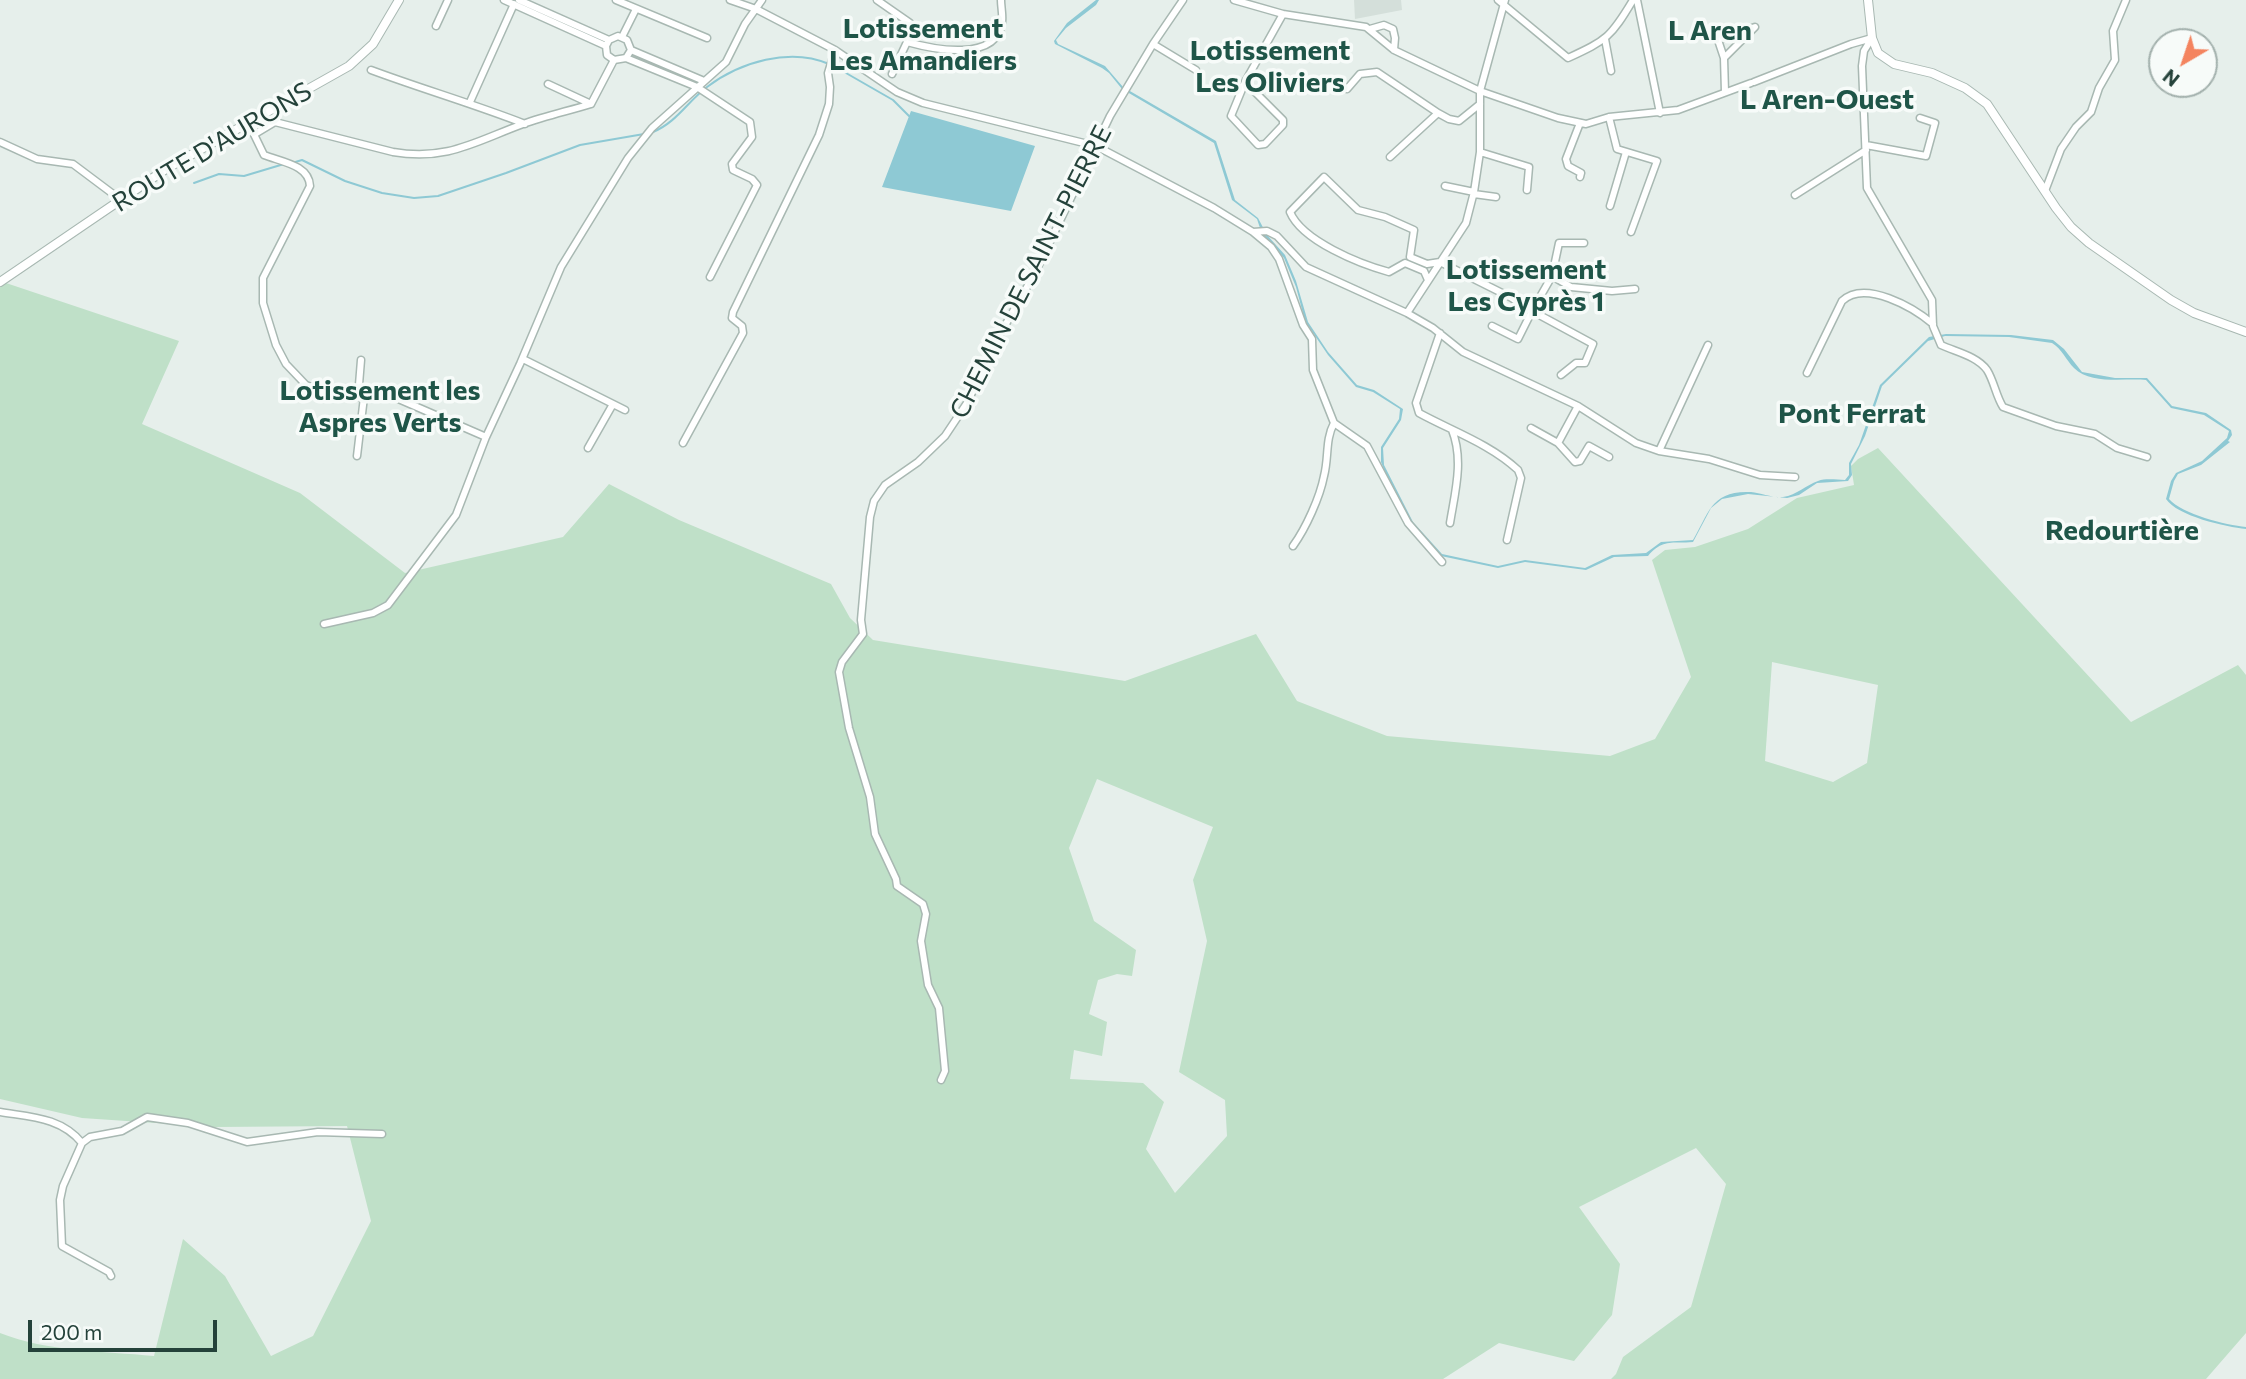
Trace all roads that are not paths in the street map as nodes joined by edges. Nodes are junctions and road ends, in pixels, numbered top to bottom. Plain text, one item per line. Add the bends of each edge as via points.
1 (399, 0) edge
2 (448, 0) edge
3 (504, 0) edge
4 (617, 0) edge
5 (730, 0) edge
6 (762, 0) edge
7 (877, 0) edge
8 (1000, 0) edge
9 (1183, 0) edge
10 (1234, 0) edge
11 (1270, 0) edge
12 (1635, 0) edge
13 (1868, 0) edge
14 (2126, 0) edge
15 (517, 2) edge
16 (1503, 2) edge
17 (636, 9) junction
18 (756, 9) junction
19 (1268, 10) junction
20 (1283, 14) junction
21 (436, 26) dead end
22 (1370, 29) junction
23 (622, 37) junction
24 (1872, 37) junction
25 (707, 38) dead end
26 (1605, 39) junction
27 (906, 42) junction
28 (607, 43) junction
29 (1153, 44) junction
30 (631, 50) junction
31 (835, 50) junction
32 (1394, 50) junction
33 (626, 58) junction
34 (1724, 58) junction
35 (614, 60) junction
36 (1196, 69) dead end
37 (371, 70) dead end
38 (1611, 71) dead end
39 (892, 74) dead end
40 (704, 81) junction
41 (1245, 82) junction
42 (548, 83) dead end
43 (697, 87) junction
44 (1347, 89) dead end
45 (1480, 91) junction
46 (1725, 92) junction
47 (470, 102) junction
48 (591, 104) junction
49 (1480, 104) junction
50 (270, 110) junction
51 (1438, 113) junction
52 (1660, 113) junction
53 (1609, 117) junction
54 (1920, 118) dead end
55 (248, 122) junction
56 (275, 122) junction
57 (1580, 122) junction
58 (525, 124) junction
59 (255, 134) junction
60 (0, 142) edge
61 (1096, 146) junction
62 (1866, 147) junction
63 (1480, 152) junction
64 (1626, 152) junction
65 (1390, 157) dead end
66 (1580, 177) dead end
67 (1445, 186) dead end
68 (1527, 190) dead end
69 (2045, 191) junction
70 (1474, 193) junction
71 (1795, 195) dead end
72 (1496, 197) dead end
73 (121, 200) junction
74 (1610, 206) dead end
75 (1256, 231) junction
76 (1631, 232) dead end
77 (1584, 243) dead end
78 (1408, 260) junction
79 (1440, 262) junction
80 (1552, 276) junction
81 (710, 277) dead end
82 (4, 280) edge
83 (1428, 280) junction
84 (1635, 289) dead end
85 (1532, 311) junction
86 (1407, 313) junction
87 (1933, 324) junction
88 (1492, 326) dead end
89 (2246, 332) edge
90 (1440, 333) junction
91 (1708, 345) dead end
92 (523, 359) junction
93 (361, 360) dead end
94 (1807, 373) dead end
95 (1561, 374) dead end
96 (361, 397) junction
97 (613, 404) junction
98 (1578, 406) junction
99 (625, 410) dead end
100 (1334, 423) junction
101 (1531, 428) dead end
102 (1451, 430) junction
103 (486, 438) junction
104 (683, 443) dead end
105 (1558, 443) junction
106 (589, 448) dead end
107 (1659, 450) junction
108 (357, 456) dead end
109 (1609, 457) dead end
110 (2147, 457) dead end
111 (1795, 477) dead end
112 (1450, 523) dead end
113 (1507, 540) dead end
114 (1293, 546) dead end
115 (1442, 562) dead end
116 (324, 624) dead end
117 (941, 1080) dead end
118 (0, 1112) edge
119 (382, 1133) dead end
120 (82, 1143) junction
121 (111, 1276) dead end

1 - 50 street, ROUTE D'AURONS via 361,57
2 - 21 street
3 - 15 street
4 - 17 street
5 - 18 street
6 - 18 street
7 - 27 street via 910,23
8 - 27 street via 1002,24 980,48 958,52
9 - 29 street, CHEMIN DE SAINT-PIERRE
10 - 19 street
11 - 19 street
12 - 26 street
12 - 52 street
13 - 24 street
14 - 69 street via 2113,31 2115,60 2091,112 2061,149
15 - 28 street
15 - 47 street
16 - 26 street via 1568,58
16 - 45 street
17 - 23 street
17 - 25 street
18 - 31 street
18 - 40 street via 726,62
19 - 20 street
20 - 22 street
20 - 41 street
22 - 32 street
22 - 32 street via 1384,25 1393,29
23 - 28 street
23 - 30 street
24 - 46 street
24 - 62 street via 1862,66
24 - 69 street via 1886,60 1932,73 1987,104
26 - 38 street
27 - 39 street
28 - 35 street via 607,55
29 - 36 street
29 - 61 street, CHEMIN DE SAINT-PIERRE
30 - 33 street
30 - 40 street
31 - 61 street via 897,92 923,103
31 - 104 street via 828,73 829,104 819,135 733,312 743,333
32 - 45 street
33 - 35 street
33 - 43 street
34 - 34 street via 1732,50 1755,27 1718,40
34 - 46 street
35 - 48 street
37 - 47 street
40 - 43 street
41 - 41 street via 1231,116 1258,145 1265,144 1283,120
42 - 48 street
43 - 81 street via 750,122 752,136 732,164 733,170 757,185
43 - 92 street via 652,128 628,158 561,267
44 - 51 street via 1360,74 1377,72
45 - 49 street
45 - 57 street
46 - 52 street
47 - 58 street
48 - 58 street
49 - 51 street via 1459,121
49 - 63 street
50 - 55 street, ROUTE D'AURONS
50 - 56 street
51 - 65 street
52 - 53 street
53 - 57 street
53 - 64 street via 1617,149
54 - 62 street via 1935,123 1926,156
55 - 59 street
55 - 73 street, ROUTE D'AURONS
56 - 58 street via 426,156 445,154
56 - 59 street
57 - 66 street via 1566,159
59 - 96 street via 264,155 304,170 310,177 310,186 263,278 263,303 276,345 306,385 329,395
60 - 73 street via 37,159 73,164
61 - 75 street
61 - 117 street, CHEMIN DE SAINT-PIERRE via 967,403 945,436 885,485 874,500 863,634 839,672 875,834 897,886 923,904 926,914 921,941 928,985 939,1009 945,1072
62 - 71 street
62 - 87 street via 1867,188 1925,284 1932,300
63 - 68 street via 1529,167
63 - 70 street
64 - 74 street
64 - 76 street via 1657,161
67 - 70 street
69 - 89 street via 2071,227 2171,300
70 - 72 street
70 - 79 street via 1466,223
73 - 82 street, ROUTE D'AURONS
75 - 86 street via 1277,236 1306,267
75 - 100 street via 1279,259 1312,339 1313,370
77 - 80 street via 1559,243
78 - 78 street via 1414,230 1358,210 1324,177 1290,212 1314,238 1373,267 1389,272
78 - 79 street
78 - 83 street via 1424,271
79 - 83 street
79 - 85 street
80 - 84 street via 1571,288
80 - 85 street
83 - 86 street
85 - 88 street via 1518,339
85 - 95 street via 1593,344 1585,363 1576,363
86 - 90 street
87 - 94 street via 1885,296 1848,296
87 - 110 street via 1941,345 1968,356 1987,371 2003,407 2095,434 2117,448
90 - 98 street via 1463,352
90 - 102 street via 1416,403 1419,413
91 - 107 street
92 - 97 street
92 - 103 street
93 - 96 street
96 - 103 street via 394,397
96 - 108 street
97 - 99 street
97 - 106 street
98 - 105 street
98 - 107 street via 1636,443
100 - 114 street via 1324,477
100 - 115 street via 1367,446 1408,523
101 - 105 street
102 - 112 street via 1459,465
102 - 113 street via 1472,438 1518,470 1521,478
103 - 116 street via 456,514 388,605
105 - 109 street via 1575,462 1588,446
107 - 111 street via 1760,475
118 - 120 street via 41,1117
119 - 120 street via 318,1132 247,1142 188,1123 147,1117
120 - 121 street via 62,1186 62,1246

